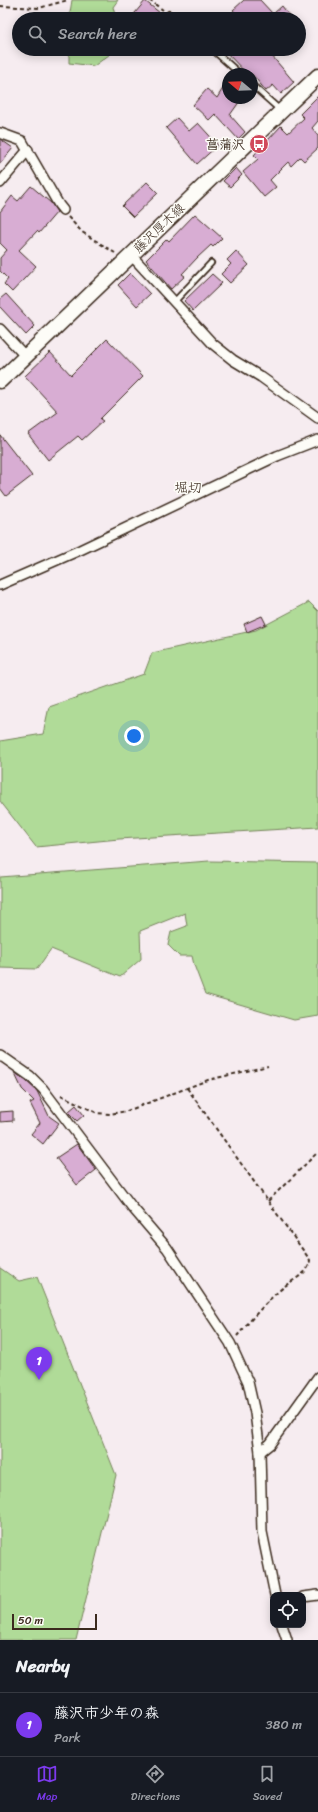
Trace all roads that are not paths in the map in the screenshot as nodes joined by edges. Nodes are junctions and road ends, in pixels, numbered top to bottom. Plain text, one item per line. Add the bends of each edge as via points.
1 (220, 56) edge
2 (233, 68) edge
3 (316, 81) edge
4 (258, 90) edge
5 (281, 111) junction
6 (0, 133) edge
7 (28, 150) junction
8 (0, 183) edge
9 (64, 210) road end
10 (129, 257) junction
11 (211, 263) dead end
12 (175, 301) junction
13 (0, 330) edge
14 (25, 356) junction
15 (0, 381) edge
16 (318, 418) edge
17 (318, 440) edge
18 (0, 584) edge
19 (0, 1055) edge
20 (318, 1377) edge
21 (260, 1452) junction
22 (273, 1592) edge
23 (318, 1595) edge
24 (306, 1597) edge
25 (283, 1628) edge
26 (286, 1640) edge

1 - 2 lane
3 - 5 main road, 藤沢厚木線
4 - 5 lane
5 - 10 main road, 藤沢厚木線
6 - 7 street via 22,141
7 - 8 street
7 - 9 street
10 - 12 street
10 - 14 main road, 藤沢厚木線
11 - 12 lane
12 - 16 street via 194,325 218,348
13 - 14 street
14 - 15 main road, 藤沢厚木線
17 - 18 street via 277,456 87,547
19 - 21 street via 30,1076 42,1089 132,1207 167,1248 230,1343 248,1382
20 - 21 street via 270,1444
21 - 22 street via 262,1532
23 - 24 street
25 - 26 street

